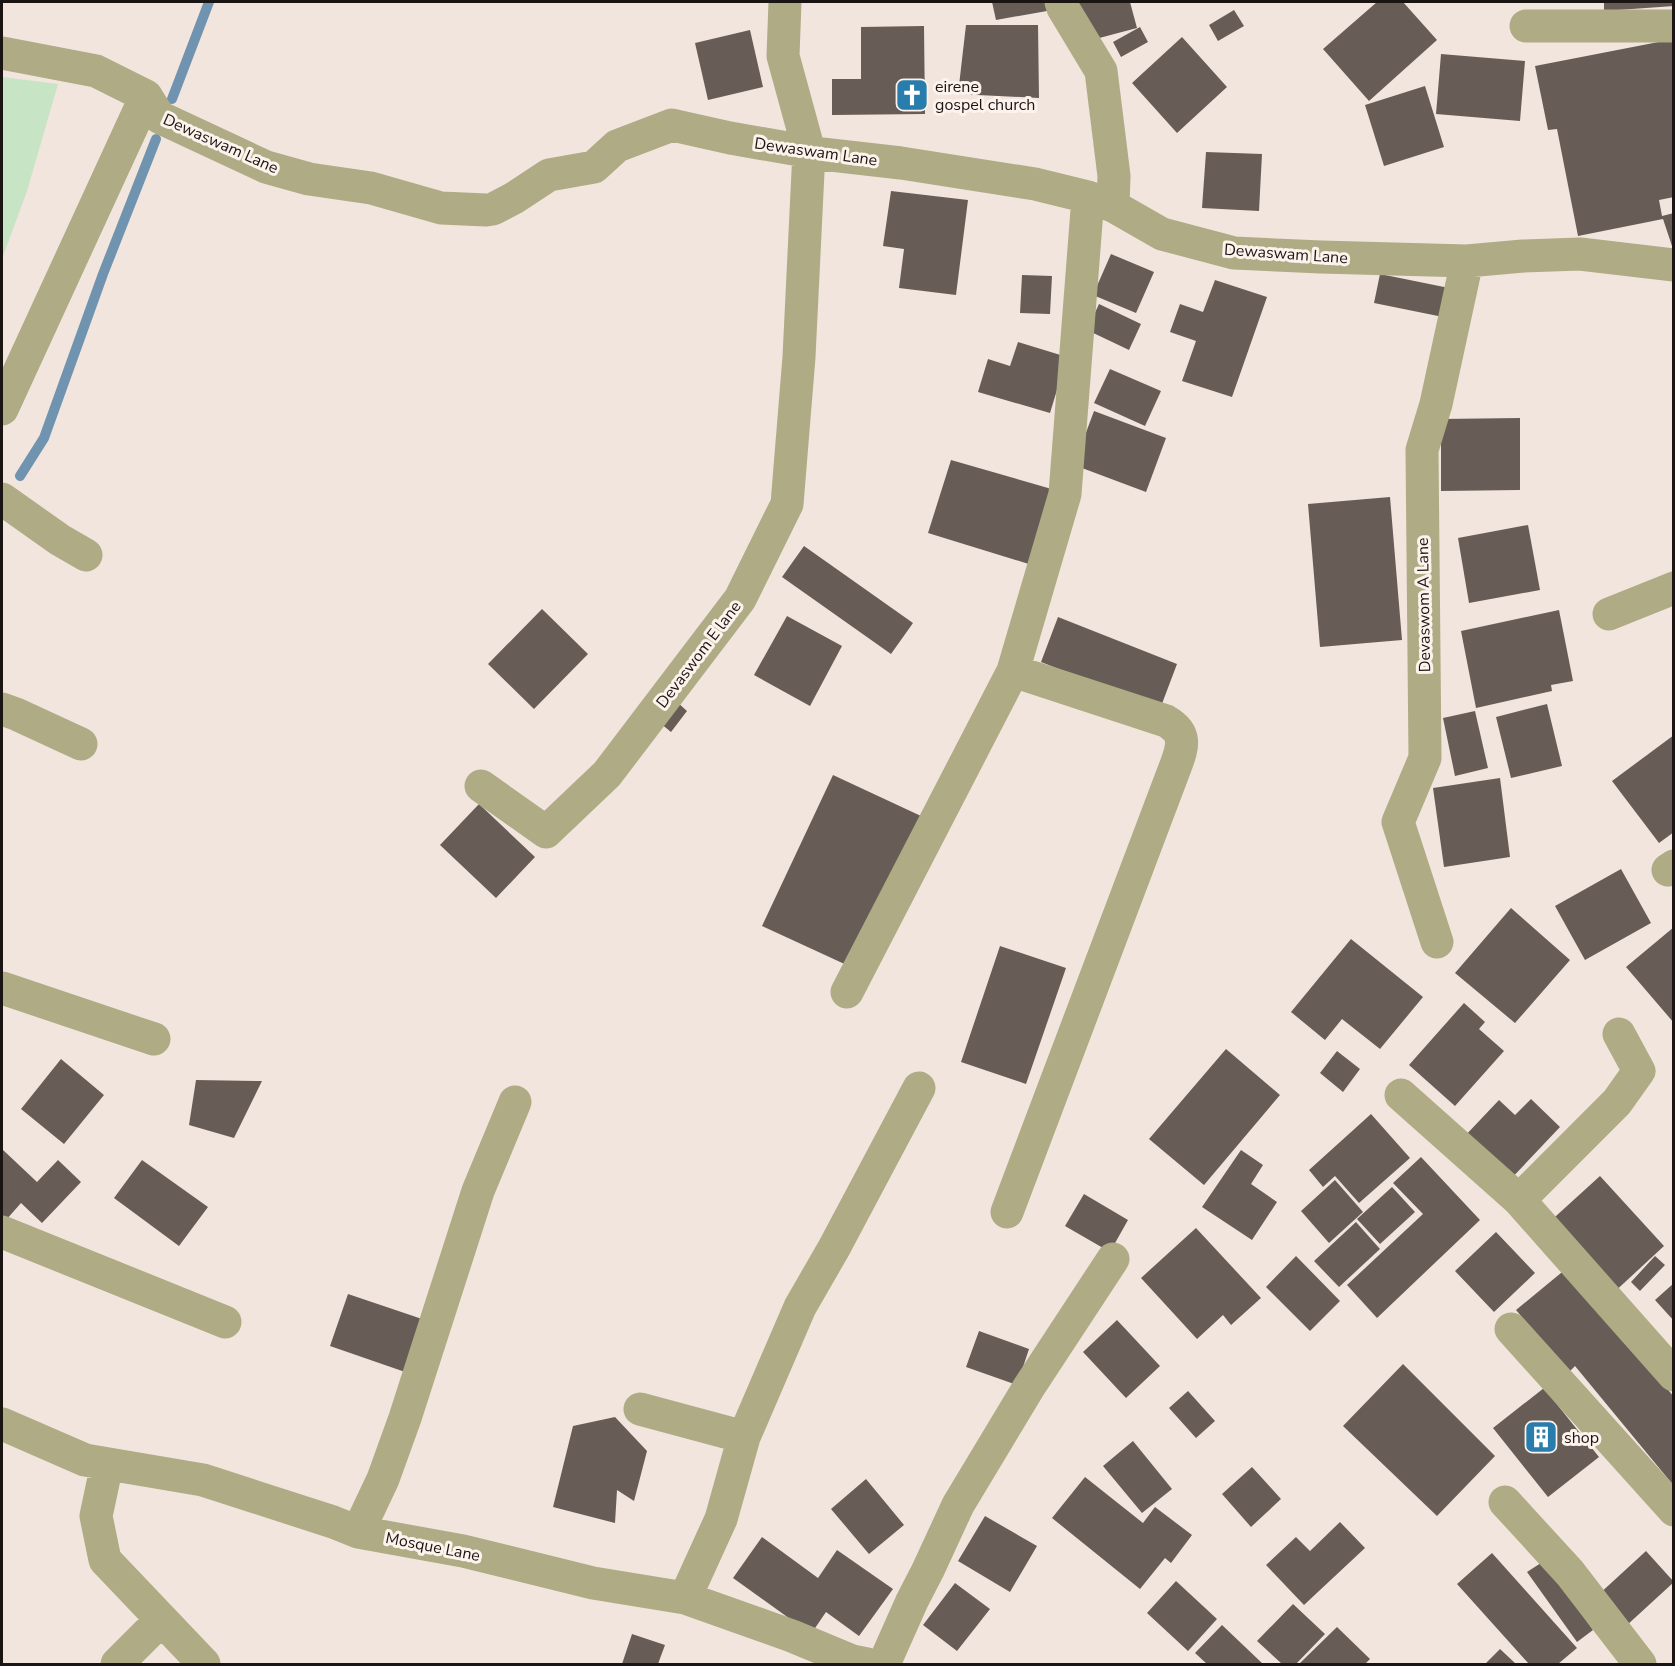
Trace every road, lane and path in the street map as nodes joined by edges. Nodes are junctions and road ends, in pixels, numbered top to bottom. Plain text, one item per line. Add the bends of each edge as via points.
1 (785, 2) edge
2 (1061, 2) edge
3 (1526, 26) dead end
4 (1674, 26) edge
5 (2, 53) edge
6 (146, 96) junction
7 (809, 151) junction
8 (1101, 202) junction
9 (1467, 261) junction
10 (1674, 265) edge
11 (2, 409) edge
12 (2, 499) edge
13 (86, 555) dead end
14 (1674, 588) edge
15 (1610, 614) dead end
16 (1013, 671) junction
17 (2, 709) edge
18 (81, 744) dead end
19 (481, 786) dead end
20 (1437, 942) dead end
21 (2, 987) edge
22 (847, 992) dead end
23 (1619, 1034) dead end
24 (154, 1040) dead end
25 (919, 1088) dead end
26 (1401, 1095) dead end
27 (515, 1102) dead end
28 (1519, 1200) junction
29 (1007, 1212) dead end
30 (2, 1232) edge
31 (1113, 1259) dead end
32 (225, 1322) dead end
33 (1511, 1329) dead end
34 (1674, 1375) edge
35 (640, 1409) dead end
36 (2, 1424) edge
37 (744, 1437) junction
38 (107, 1464) junction
39 (1505, 1502) dead end
40 (1674, 1510) edge
41 (358, 1532) junction
42 (685, 1598) junction
43 (161, 1620) junction
44 (117, 1665) edge
45 (204, 1665) edge
46 (867, 1665) edge
47 (884, 1665) edge
48 (1640, 1665) edge

1 - 7 street via 783,56
2 - 8 street via 1101,71 1114,176
3 - 4 street
5 - 6 street, Dewaswam Lane via 96,71
6 - 7 street, Dewaswam Lane via 159,117 266,167 309,179 370,188 441,208 493,209 549,175 594,167 617,146 672,125
6 - 11 street
7 - 8 street, Dewaswam Lane via 1035,184
7 - 19 street, Devaswom E lane via 787,504 740,599 607,774 546,832
8 - 9 street, Dewaswam Lane via 1162,234 1234,253
8 - 16 street via 1065,494
9 - 10 street, Dewaswam Lane via 1580,254
9 - 20 street, Devaswom A Lane via 1422,450 1425,758 1398,822
12 - 13 street
14 - 15 street
16 - 22 street
16 - 29 street via 1166,721 1177,728 1182,743
17 - 18 street
21 - 24 street
23 - 28 street via 1639,1071 1617,1102
25 - 37 street via 800,1307
26 - 28 street
27 - 41 street via 478,1191 383,1479
28 - 34 street
30 - 32 street
31 - 47 street via 1029,1386 958,1505
33 - 40 street
35 - 37 street
36 - 38 street, Mosque Lane via 85,1460
37 - 42 street via 720,1519
38 - 41 street, Mosque Lane via 203,1480
38 - 43 street via 96,1516 105,1560
39 - 48 street via 1570,1573
41 - 42 street, Mosque Lane via 453,1549 593,1583
42 - 46 street, Mosque Lane
43 - 44 street
43 - 45 street

